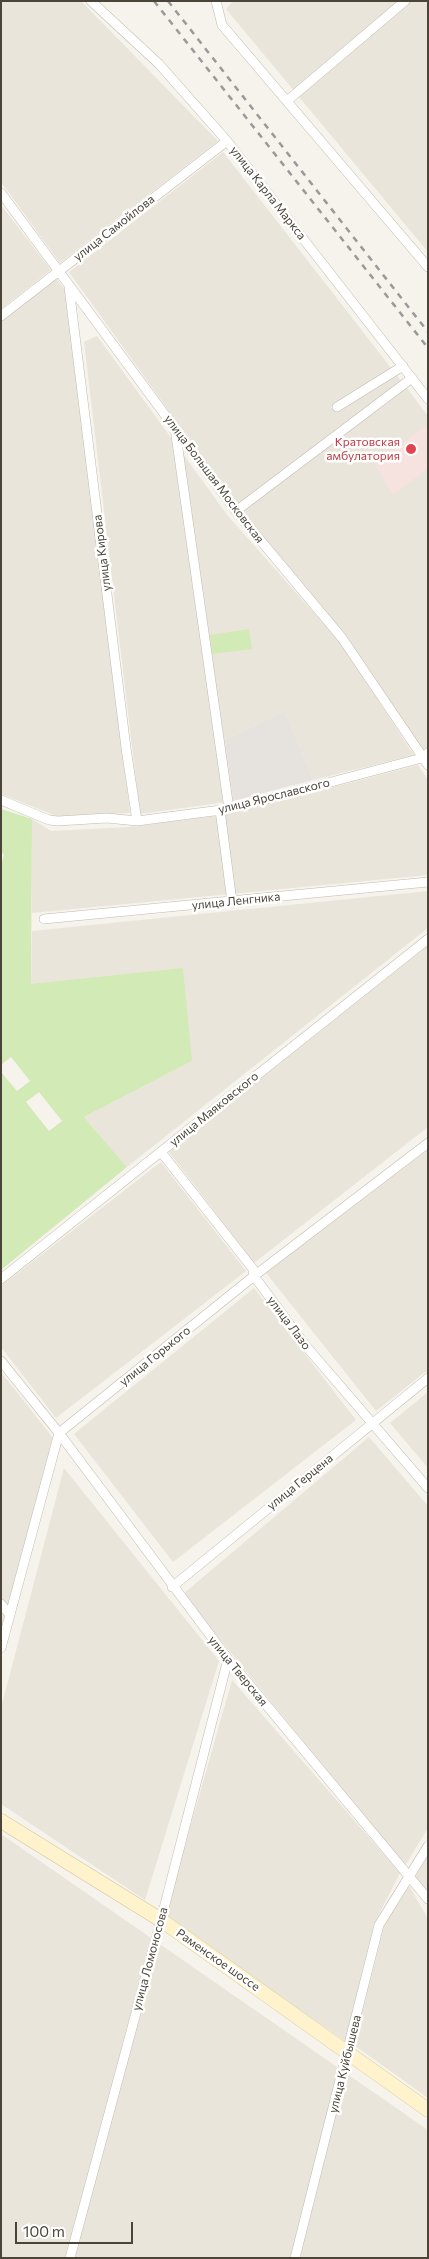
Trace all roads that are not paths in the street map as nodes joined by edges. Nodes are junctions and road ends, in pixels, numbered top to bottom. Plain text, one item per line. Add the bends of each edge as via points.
1 (91, 1) edge
2 (216, 1) edge
3 (405, 1) edge
4 (288, 101) junction
5 (227, 140) junction
6 (1, 193) edge
7 (428, 267) edge
8 (59, 271) junction
9 (69, 284) junction
10 (1, 316) edge
11 (403, 366) junction
12 (412, 378) junction
13 (428, 399) edge
14 (337, 407) dead end
15 (175, 428) junction
16 (236, 512) junction
17 (426, 759) edge
18 (1, 800) edge
19 (225, 810) junction
20 (137, 821) junction
21 (428, 882) edge
22 (232, 902) junction
23 (44, 919) dead end
24 (428, 939) edge
25 (428, 1143) edge
26 (161, 1152) junction
27 (254, 1276) junction
28 (1, 1279) edge
29 (1, 1361) edge
30 (428, 1378) edge
31 (372, 1422) junction
32 (59, 1433) junction
33 (428, 1488) edge
34 (172, 1587) junction
35 (1, 1604) edge
36 (10, 1615) junction
37 (1, 1648) edge
38 (228, 1659) junction
39 (1, 1821) edge
40 (428, 1846) edge
41 (410, 1877) junction
42 (428, 1899) edge
43 (161, 1920) junction
44 (348, 2051) junction
45 (428, 2110) edge
46 (70, 2258) edge
47 (295, 2258) edge

1 - 5 street, улица Карла Маркса via 159,64
2 - 4 street via 222,25
3 - 4 street
4 - 7 street
5 - 8 street, улица Самойлова
5 - 11 street, улица Карла Маркса
6 - 8 street, улица Большая Московская
8 - 9 street, улица Большая Московская
8 - 10 street, улица Самойлова
9 - 15 street, улица Большая Московская
9 - 20 street, улица Кирова
11 - 12 street, улица Карла Маркса
11 - 14 street
12 - 13 street, улица Карла Маркса
12 - 16 street
15 - 16 street, улица Большая Московская
15 - 19 street
16 - 17 street, улица Большая Московская via 342,638
17 - 19 street, улица Ярославского
18 - 20 street, улица Ярославского via 49,820 107,818
19 - 20 street, улица Ярославского
19 - 22 street
21 - 22 street, улица Ленгника
22 - 23 street, улица Ленгника
24 - 26 street, улица Маяковского
25 - 27 street, улица Горького
26 - 27 street, улица Лазо via 253,1269
26 - 28 street, улица Маяковского
27 - 31 street, улица Лазо via 305,1345
27 - 32 street, улица Горького
29 - 32 street, улица Тверская
30 - 31 street, улица Герцена
31 - 33 street, улица Лазо
31 - 34 street, улица Герцена
32 - 34 street, улица Тверская
32 - 36 street
34 - 38 street, улица Тверская
35 - 36 street
36 - 37 street
38 - 41 street, улица Тверская
38 - 43 street, улица Ломоносова
39 - 43 main road, Раменское шоссе
40 - 41 street, улица Куйбышева
41 - 42 street, улица Тверская
41 - 44 street, улица Куйбышева via 380,1925
43 - 44 main road, Раменское шоссе
43 - 46 street, улица Ломоносова
44 - 45 main road, Раменское шоссе
44 - 47 street, улица Куйбышева

